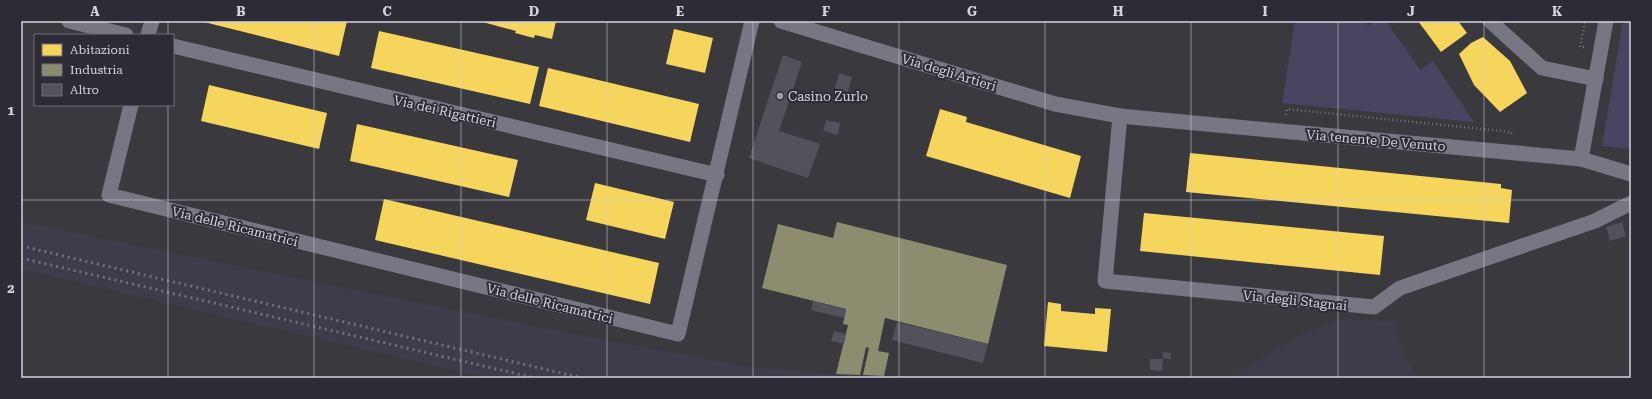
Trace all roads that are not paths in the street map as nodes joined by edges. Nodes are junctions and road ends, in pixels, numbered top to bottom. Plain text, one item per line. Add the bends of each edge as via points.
1 (69, 21) edge
2 (152, 21) edge
3 (752, 21) edge
4 (781, 21) edge
5 (1490, 21) edge
6 (1606, 21) edge
7 (804, 24) edge
8 (122, 34) edge
9 (148, 34) edge
10 (174, 46) edge
11 (1596, 79) junction
12 (131, 106) edge
13 (1120, 116) junction
14 (1581, 159) junction
15 (1631, 174) edge
16 (717, 175) junction
17 (1631, 203) edge

1 - 8 street
2 - 9 street
3 - 16 street, Via delle Ricamatrici
4 - 7 street, Via degli Artieri
5 - 11 street via 1542,68
6 - 11 street
7 - 13 street, Via degli Artieri via 1055,104
10 - 16 street, Via dei Rigattieri
11 - 14 street
12 - 16 street, Via delle Ricamatrici via 109,195 678,334
13 - 14 street, Via tenente De Venuto
13 - 17 street, Via degli Stagnai via 1104,281 1374,307 1400,288 1595,221
14 - 15 street, Via tenente De Venuto

